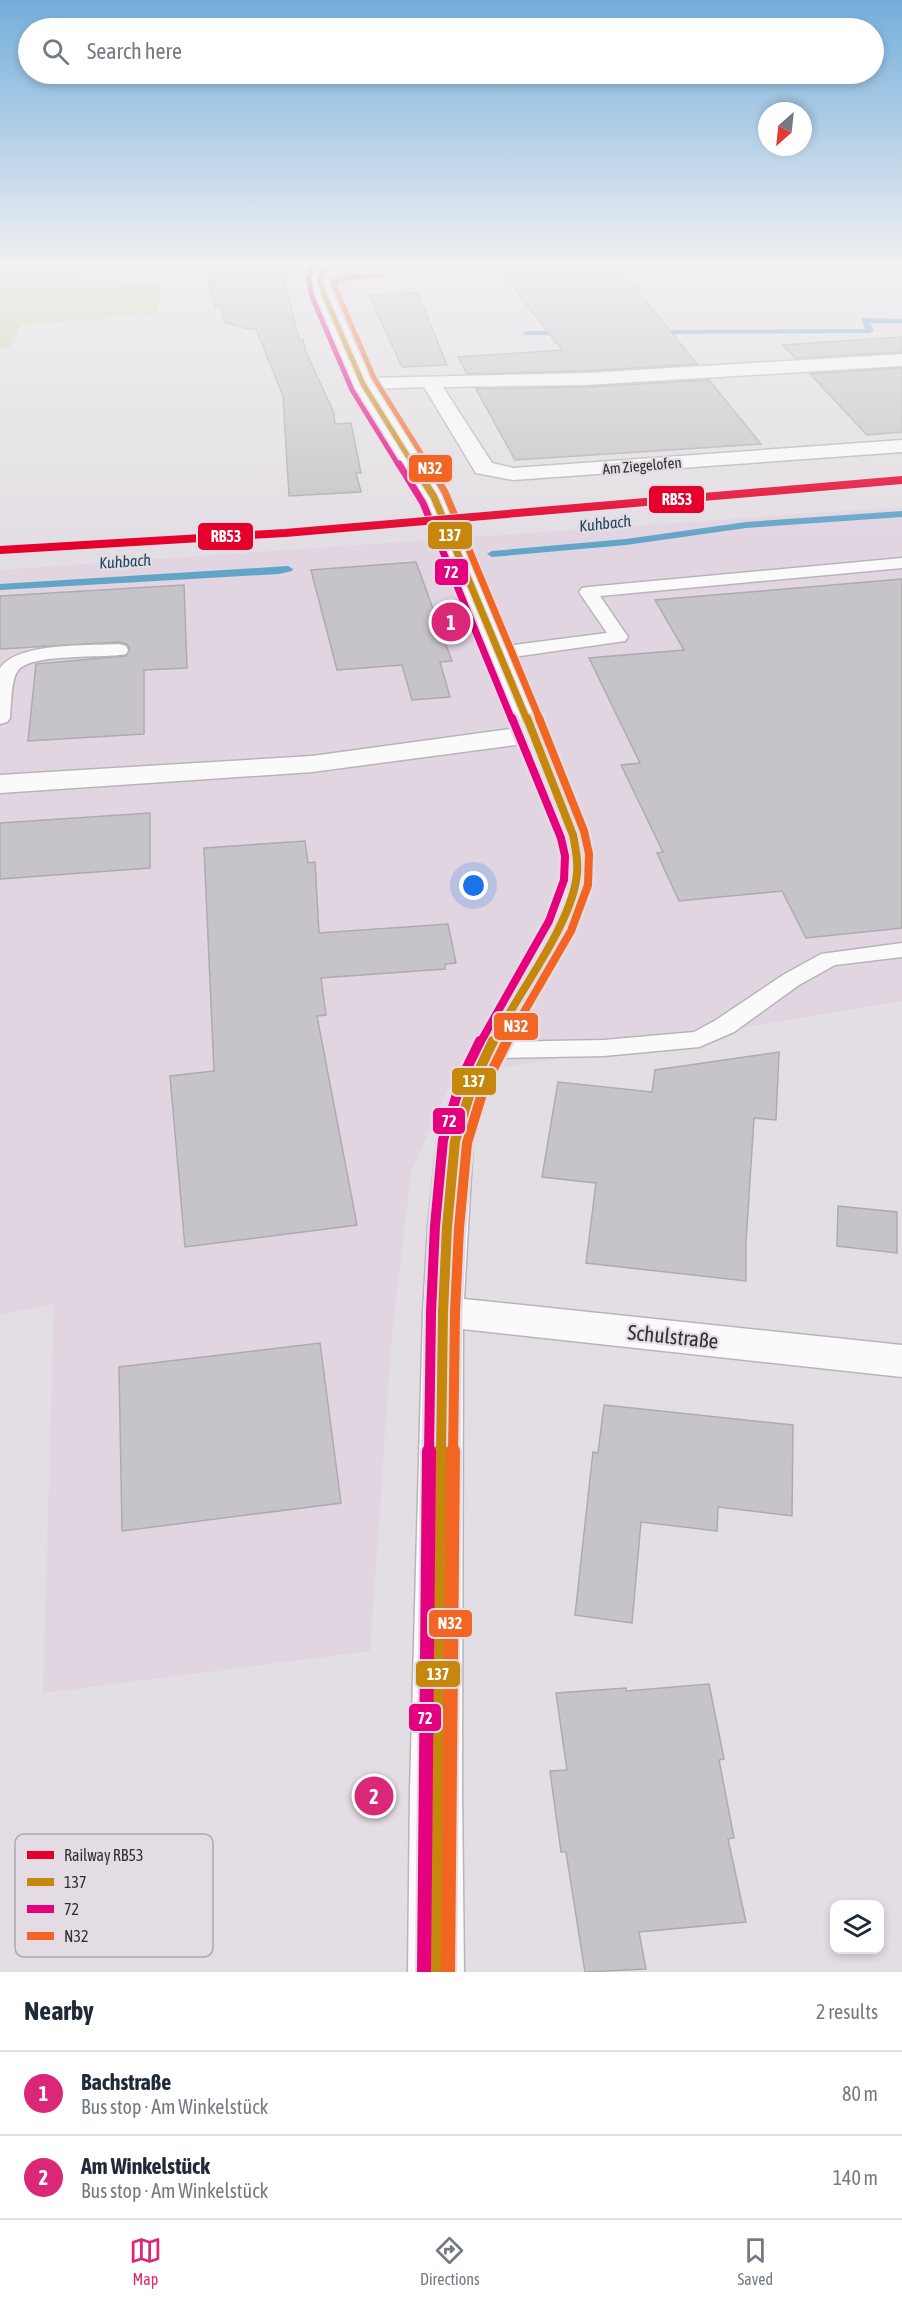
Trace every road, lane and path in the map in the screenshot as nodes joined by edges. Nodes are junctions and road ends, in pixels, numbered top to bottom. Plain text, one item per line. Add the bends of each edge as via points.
1 (351, 356) edge
2 (902, 360) edge
3 (430, 381) junction
4 (363, 384) junction
5 (902, 446) edge
6 (902, 563) edge
7 (119, 650) dead end
8 (499, 653) junction
9 (0, 718) edge
10 (533, 734) junction
11 (0, 784) edge
12 (902, 950) edge
13 (490, 1050) junction
14 (443, 1312) junction
15 (902, 1361) edge
16 (436, 1972) edge

1 - 4 street
2 - 3 street via 586,379
3 - 4 street
3 - 5 street, Am Ziegelofen via 484,468 505,473
4 - 8 street via 434,497
6 - 8 lane via 588,592 619,637
7 - 9 lane via 40,656 15,663 6,674
8 - 10 street
10 - 11 street via 312,764
10 - 13 street via 573,835 576,882 560,926
12 - 13 lane via 829,959 699,1039 604,1048
13 - 14 street via 473,1083 455,1141
14 - 15 street, Schulstraße
14 - 16 street

